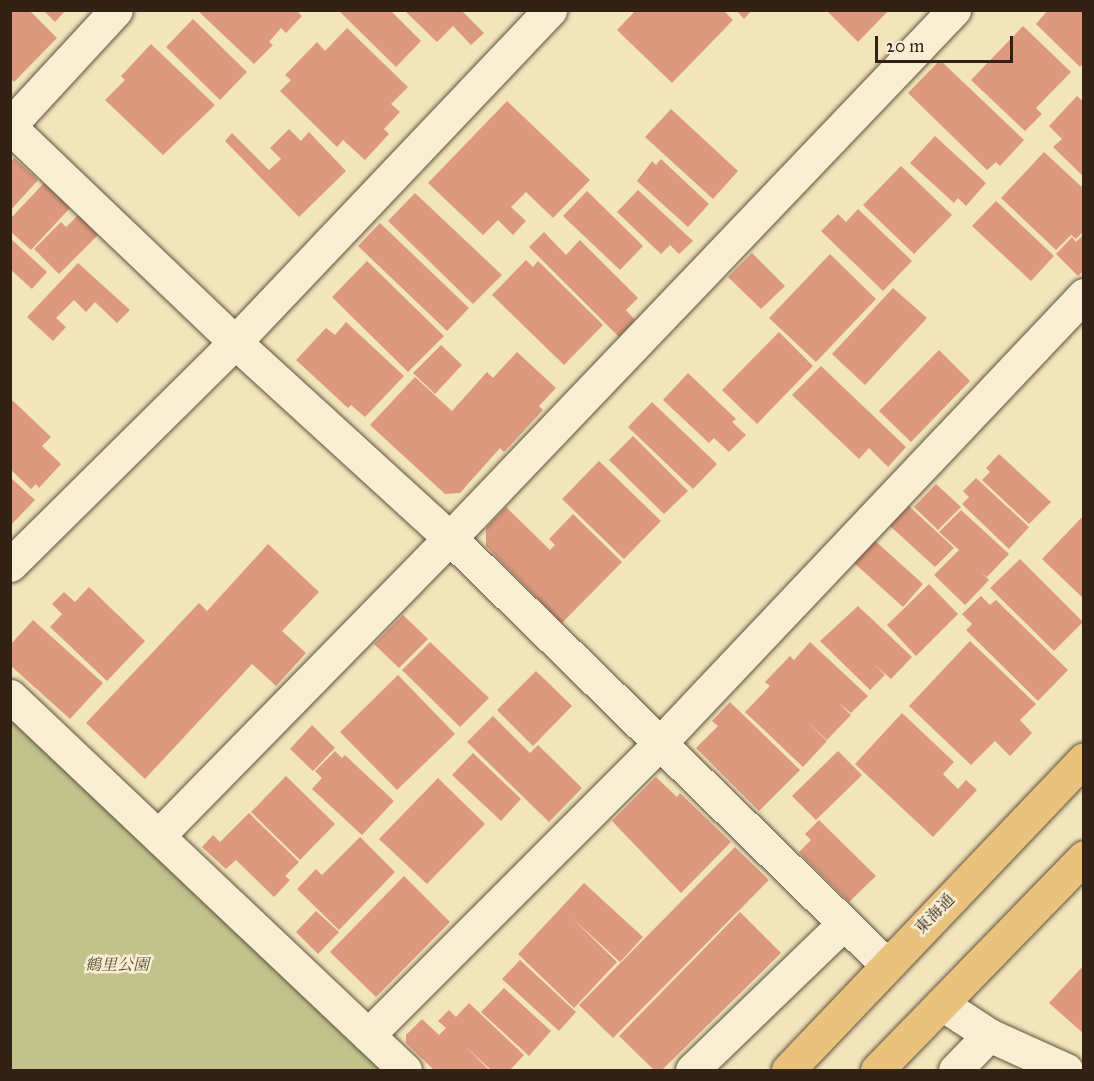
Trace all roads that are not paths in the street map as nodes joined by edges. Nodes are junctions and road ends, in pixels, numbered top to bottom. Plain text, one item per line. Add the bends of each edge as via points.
1 (116, 10) edge
2 (550, 10) edge
3 (954, 10) edge
4 (10, 126) edge
5 (1083, 295) edge
6 (235, 342) junction
7 (450, 538) junction
8 (10, 565) edge
9 (10, 696) edge
10 (660, 743) junction
11 (1083, 759) edge
12 (158, 836) junction
13 (1083, 857) edge
14 (843, 924) junction
15 (887, 965) junction
16 (942, 1004) junction
17 (368, 1035) junction
18 (989, 1035) junction
19 (405, 1071) edge
20 (692, 1071) edge
21 (788, 1071) edge
22 (877, 1071) edge
23 (956, 1071) edge
24 (1066, 1071) edge

1 - 4 street
2 - 6 street
3 - 7 street
4 - 6 street
5 - 10 street
6 - 7 street
6 - 8 street
7 - 10 street
7 - 12 street
9 - 12 street
10 - 14 street
10 - 17 street
11 - 15 main road, 東海通
12 - 17 street
13 - 16 main road
14 - 15 street
14 - 20 street
15 - 21 main road, 東海通
16 - 18 street
16 - 22 main road
17 - 19 street
18 - 23 street
18 - 24 street

